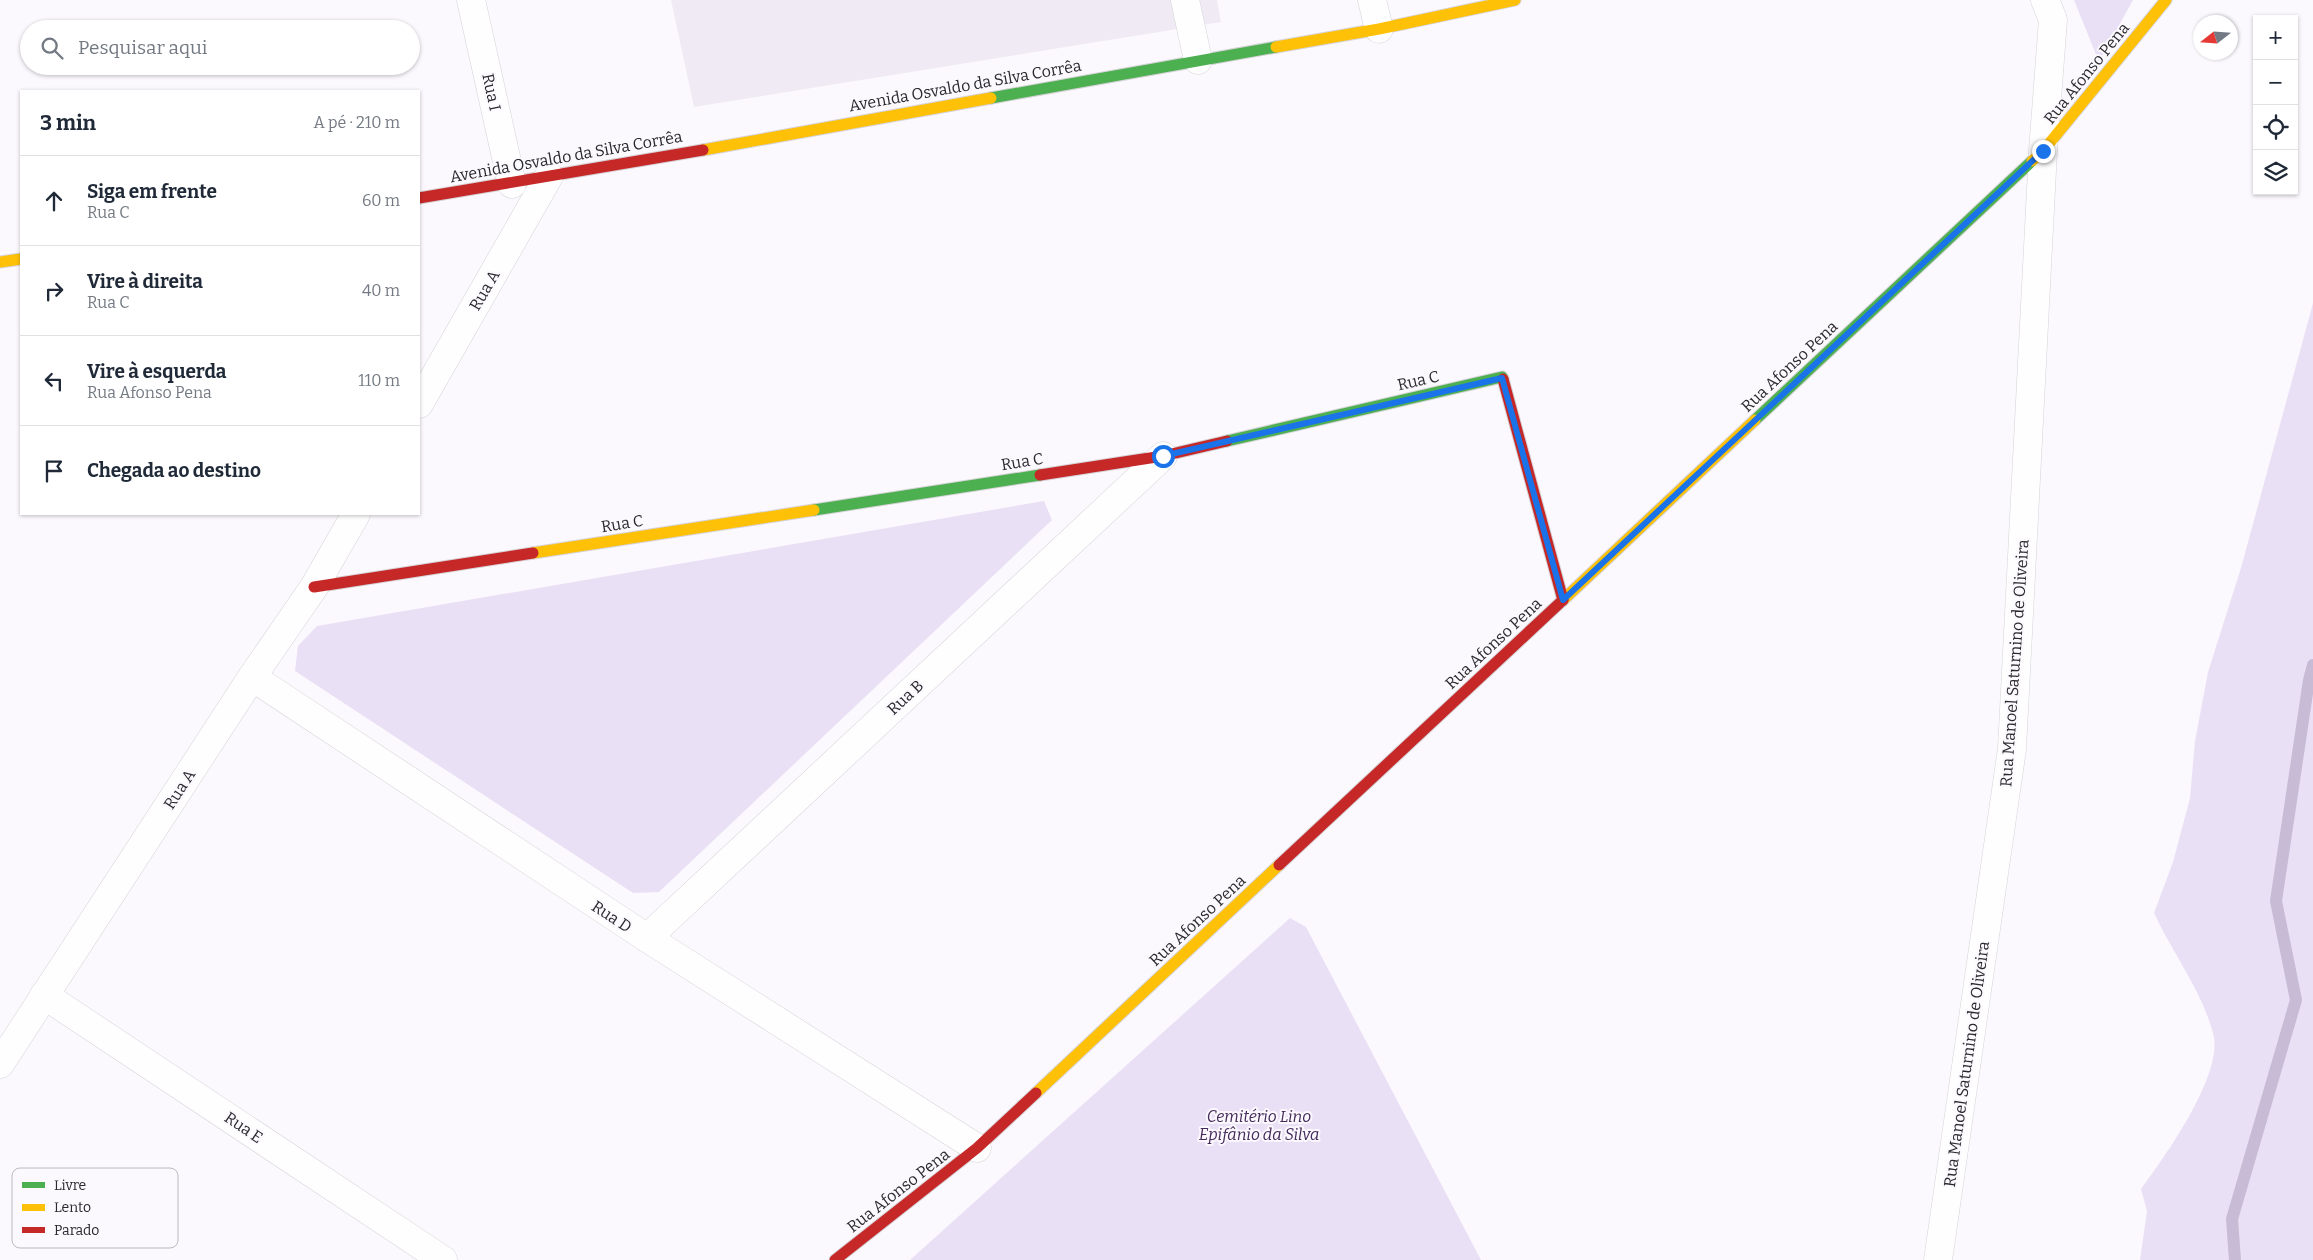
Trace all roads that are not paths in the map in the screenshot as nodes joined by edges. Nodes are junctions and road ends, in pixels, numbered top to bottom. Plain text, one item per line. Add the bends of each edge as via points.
1 (471, 0) edge
2 (1185, 0) edge
3 (1372, 0) edge
4 (1515, 0) edge
5 (2045, 0) edge
6 (2166, 0) edge
7 (1379, 29) junction
8 (1198, 60) junction
9 (2043, 151) junction
10 (549, 176) junction
11 (512, 184) junction
12 (420, 198) edge
13 (20, 259) edge
14 (0, 262) edge
15 (420, 402) edge
16 (1163, 456) junction
17 (355, 515) edge
18 (314, 587) junction
19 (1563, 600) junction
20 (252, 677) junction
21 (647, 938) junction
22 (44, 995) junction
23 (0, 1064) edge
24 (977, 1148) junction
25 (443, 1260) edge
26 (835, 1260) edge
27 (1938, 1260) edge

1 - 11 street, Rua I
2 - 8 street
3 - 7 street
4 - 7 street, Avenida Osvaldo da Silva Corrêa
5 - 9 street, Rua Manoel Saturnino de Oliveira via 2053,20
6 - 9 street, Rua Afonso Pena
7 - 8 street, Avenida Osvaldo da Silva Corrêa
8 - 10 street, Avenida Osvaldo da Silva Corrêa
9 - 19 street, Rua Afonso Pena
9 - 27 street, Rua Manoel Saturnino de Oliveira via 2012,749
10 - 11 street, Avenida Osvaldo da Silva Corrêa
10 - 15 street, Rua A
11 - 12 street, Avenida Osvaldo da Silva Corrêa
13 - 14 street
16 - 18 street, Rua C
16 - 19 street, Rua C via 1502,378
16 - 21 street, Rua B
17 - 18 street, Rua A
18 - 20 street, Rua A
19 - 24 street, Rua Afonso Pena
20 - 21 street, Rua D
20 - 22 street, Rua A
21 - 24 street, Rua D
22 - 23 street, Rua A
22 - 25 street, Rua E
24 - 26 street, Rua Afonso Pena

